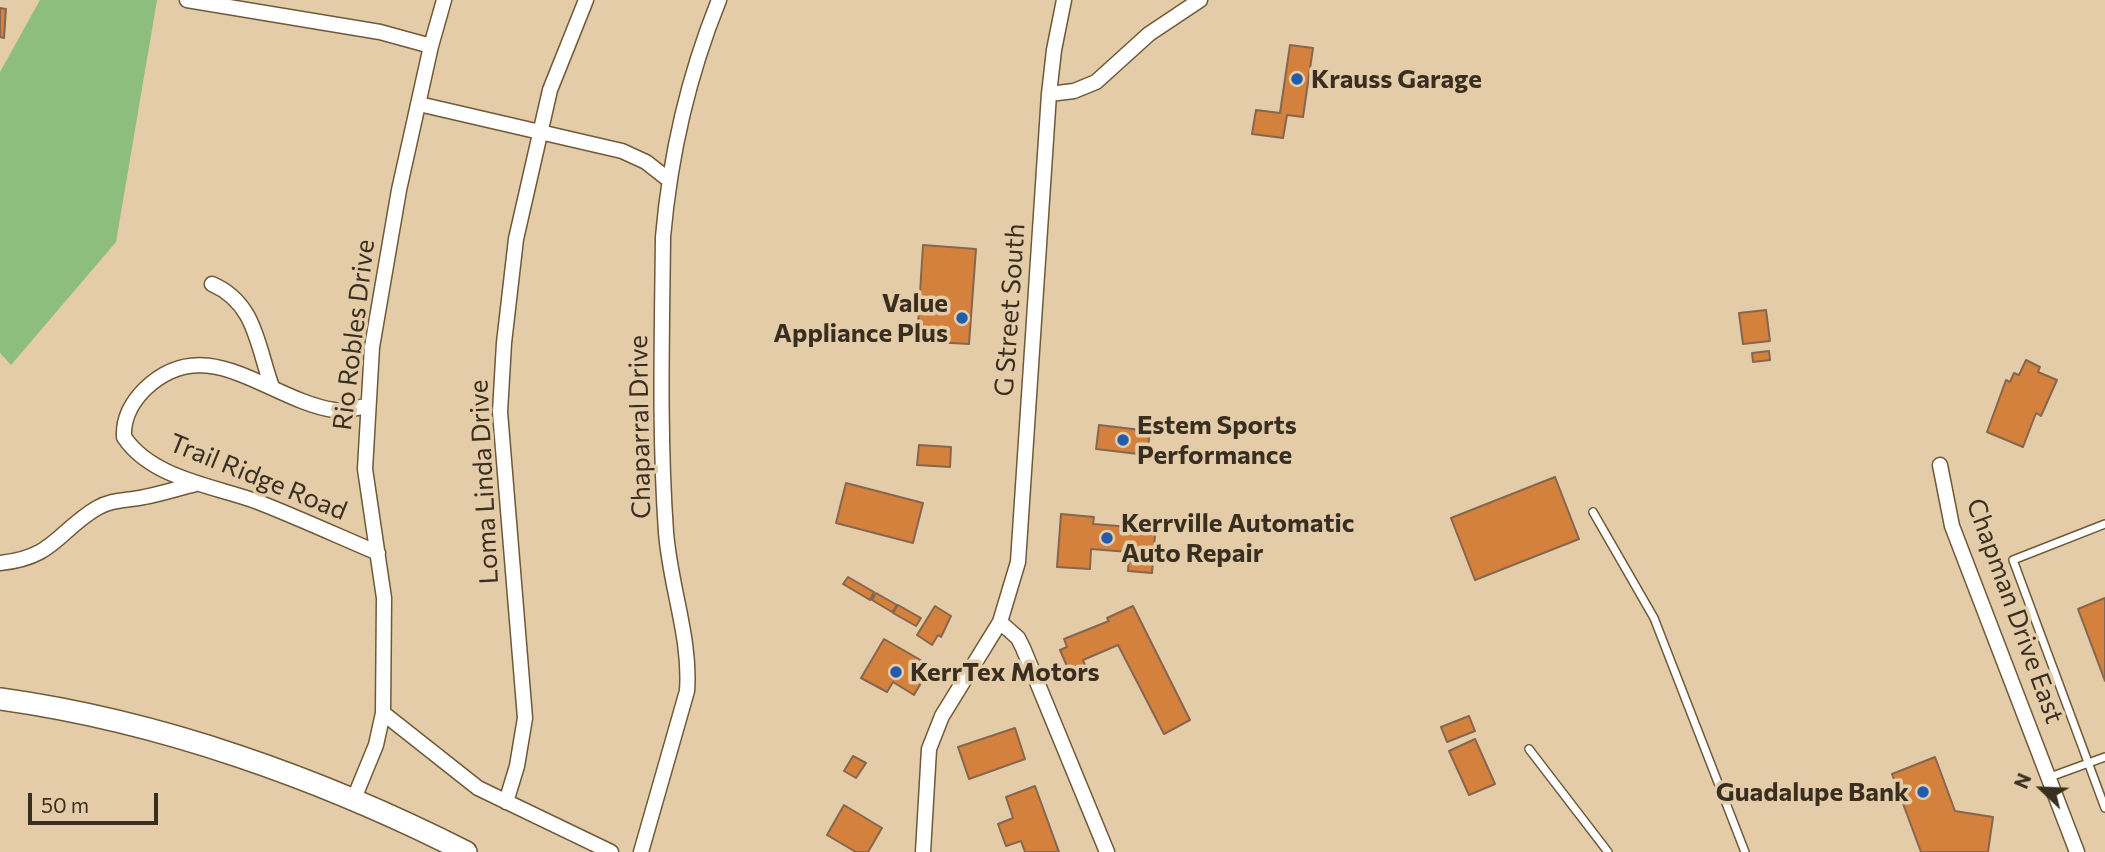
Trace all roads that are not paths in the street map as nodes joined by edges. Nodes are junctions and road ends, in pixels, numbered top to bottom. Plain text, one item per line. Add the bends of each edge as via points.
1 (187, 0) edge
2 (444, 0) edge
3 (586, 0) edge
4 (719, 0) edge
5 (1064, 0) edge
6 (1200, 0) edge
7 (431, 46) junction
8 (1049, 94) junction
9 (419, 104) junction
10 (540, 134) junction
11 (669, 180) junction
12 (212, 284) dead end
13 (272, 387) junction
14 (366, 406) junction
15 (1940, 465) dead end
16 (197, 484) junction
17 (1593, 512) dead end
18 (2105, 524) edge
19 (377, 553) junction
20 (0, 563) edge
21 (1000, 622) junction
22 (0, 699) edge
23 (383, 713) junction
24 (1529, 749) dead end
25 (2105, 757) edge
26 (2088, 762) junction
27 (2050, 777) junction
28 (353, 801) junction
29 (506, 802) junction
30 (2105, 808) edge
31 (464, 852) edge
32 (611, 852) edge
33 (641, 852) edge
34 (923, 852) edge
35 (1107, 852) edge
36 (1608, 852) edge
37 (1745, 852) edge
38 (2077, 852) edge

1 - 7 street via 380,32
2 - 7 street, Rio Robles Drive
3 - 10 street, Loma Linda Drive via 550,90
4 - 11 street, Chaparral Drive
5 - 8 street, G Street South
6 - 8 street via 1149,34 1096,82
7 - 9 street, Rio Robles Drive
8 - 21 street, G Street South via 1018,562
9 - 10 street
9 - 14 street, Rio Robles Drive via 392,232
10 - 11 street via 622,151
10 - 29 street, Loma Linda Drive via 516,240 503,343 500,412 525,718
11 - 33 street, Chaparral Drive via 663,237 664,491 675,599 689,667 687,691
12 - 13 street via 244,306
13 - 14 street, Trail Ridge Road via 335,410
13 - 16 street, Trail Ridge Road via 217,367 194,364 176,366 140,394 128,413 124,437 142,456
14 - 19 street, Rio Robles Drive via 366,491
15 - 27 street, Chapman Drive East via 1952,526
16 - 19 street, Trail Ridge Road via 256,502
16 - 20 street via 143,498 115,499 39,553
17 - 37 lane via 1654,618
18 - 26 lane via 2013,560
19 - 23 street, Rio Robles Drive via 386,625
21 - 34 street, G Street South via 942,716 929,750
21 - 35 street via 1023,648
22 - 28 main road via 166,736 275,770
23 - 28 street, Rio Robles Drive via 376,745
23 - 29 street via 452,770
24 - 36 lane
25 - 26 lane
26 - 27 lane
26 - 30 lane
27 - 38 street, Chapman Drive East
28 - 31 main road
29 - 32 street

